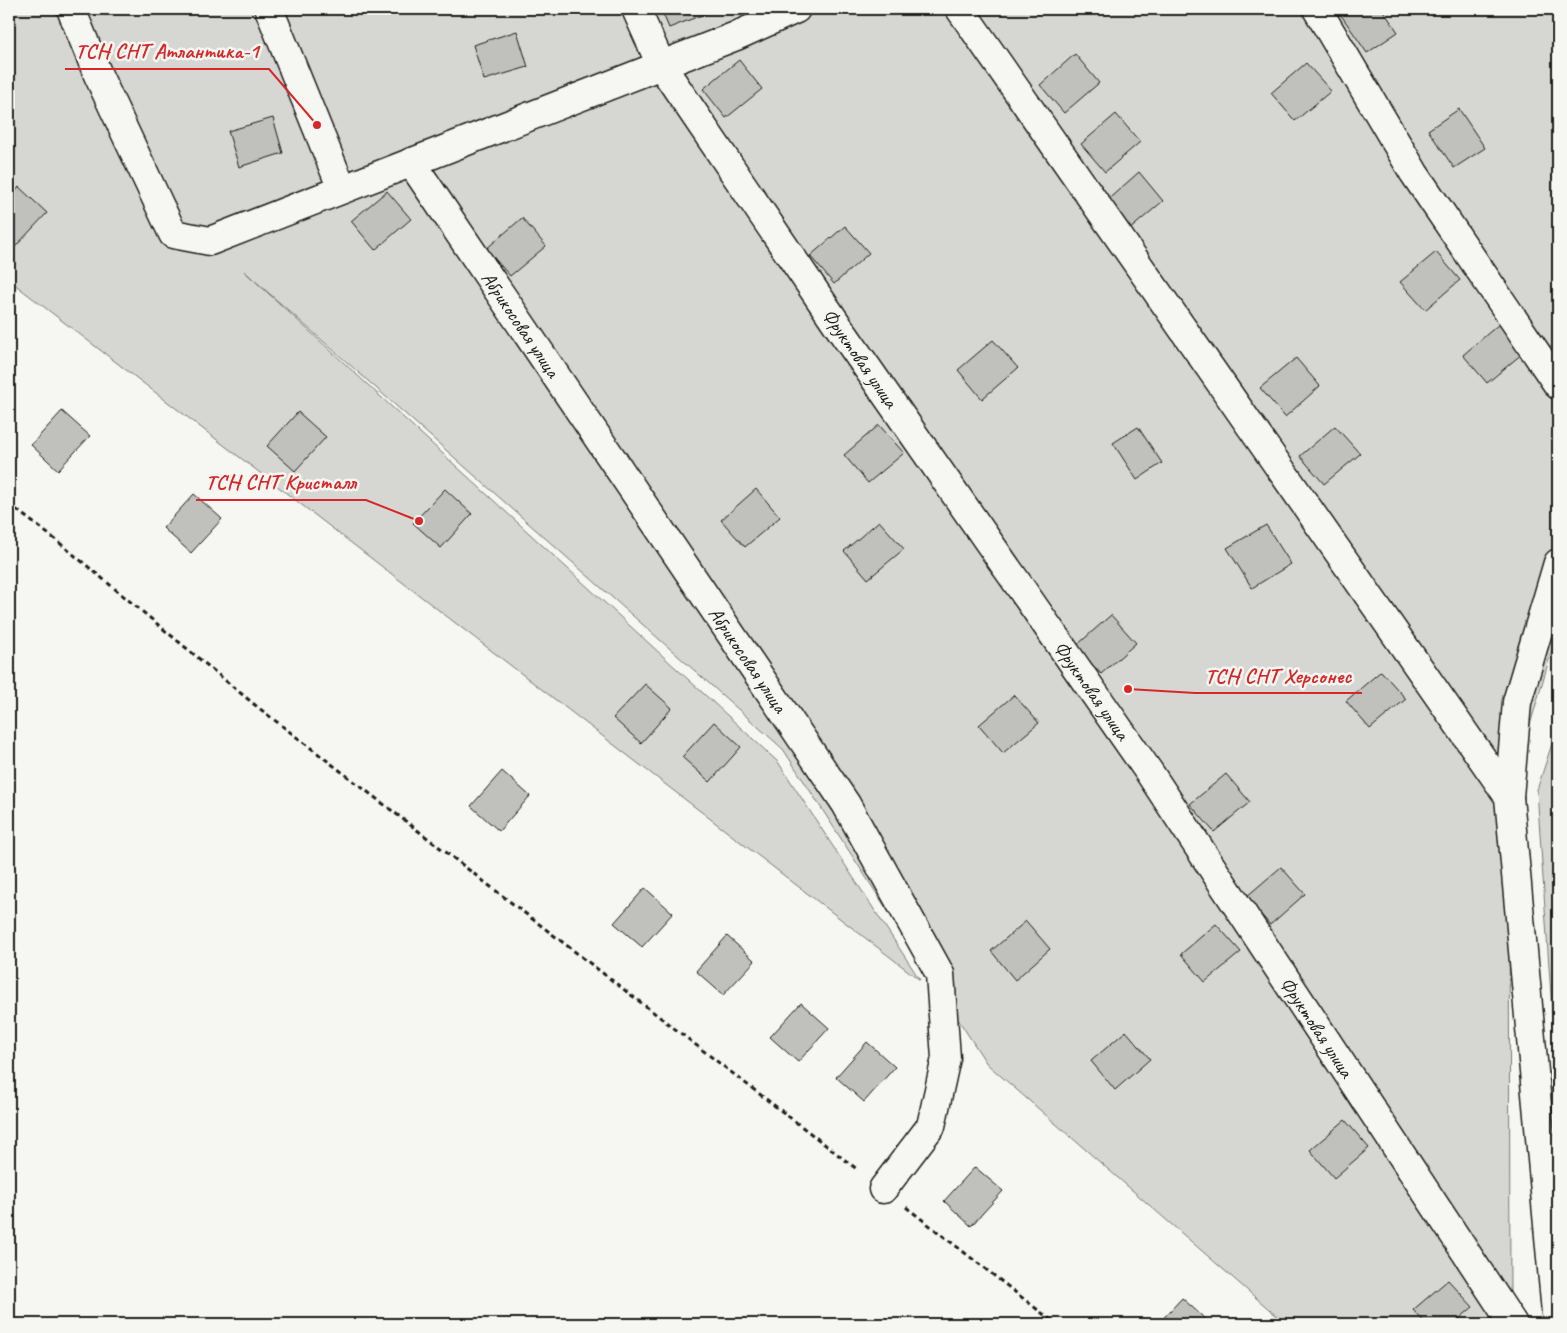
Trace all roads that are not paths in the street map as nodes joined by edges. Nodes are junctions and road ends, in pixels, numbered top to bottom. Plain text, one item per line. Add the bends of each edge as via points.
1 (71, 9) edge
2 (269, 9) edge
3 (636, 9) edge
4 (796, 9) edge
5 (960, 9) edge
6 (1316, 9) edge
7 (661, 65) junction
8 (411, 162) junction
9 (342, 189) junction
10 (1558, 385) edge
11 (1558, 563) edge
12 (1509, 797) junction
13 (883, 1189) road end
14 (1513, 1324) edge
15 (1557, 1324) edge

1 - 9 lane via 173,234 210,241
2 - 9 lane
3 - 7 lane, Фруктовая улица
4 - 7 lane
5 - 12 lane
6 - 10 lane via 1414,173
7 - 8 lane
7 - 14 lane, Фруктовая улица via 1148,772
8 - 9 lane
8 - 13 lane, Абрикосовая улица via 846,804 940,974 946,1058 931,1126
11 - 12 lane via 1517,702
12 - 15 lane

